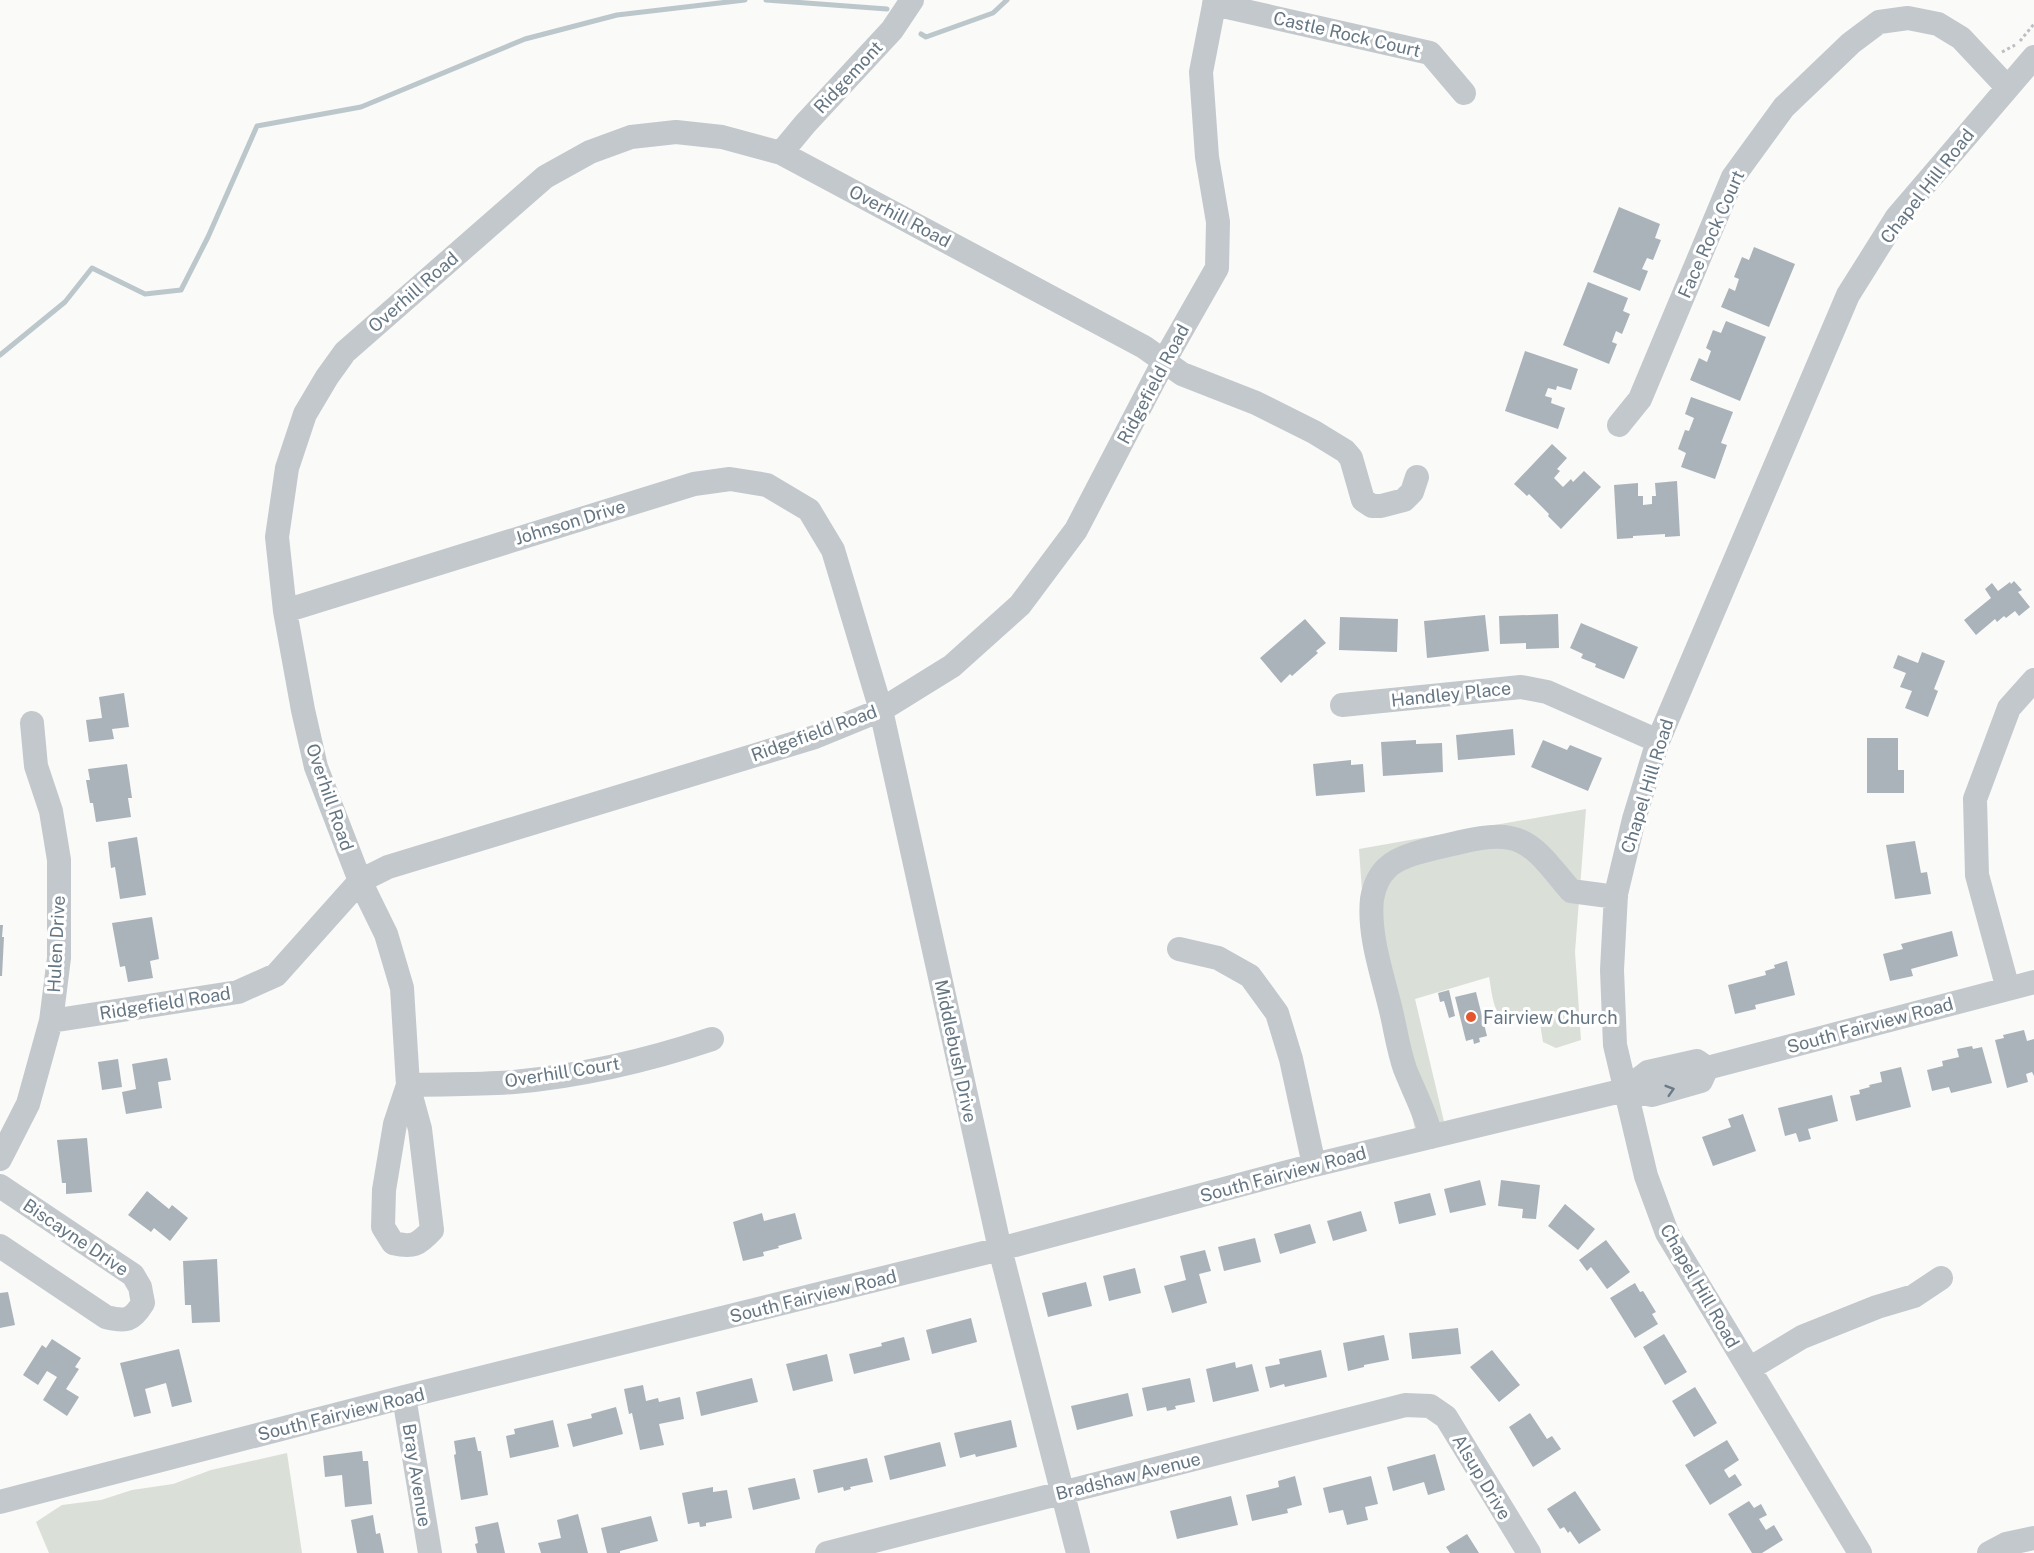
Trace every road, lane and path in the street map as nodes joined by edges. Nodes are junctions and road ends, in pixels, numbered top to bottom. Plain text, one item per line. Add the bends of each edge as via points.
1 (912, 0) edge
2 (1214, 2) edge
3 (2034, 24) edge
4 (1996, 49) dead end
5 (2034, 57) edge
6 (2007, 87) junction
7 (1464, 93) dead end
8 (782, 153) junction
9 (1164, 362) junction
10 (1619, 425) dead end
11 (1417, 477) dead end
12 (832, 550) joint
13 (285, 611) junction
14 (2034, 680) edge
15 (1342, 705) dead end
16 (881, 710) junction
17 (32, 723) dead end
18 (1658, 741) junction
19 (360, 881) junction
20 (1616, 897) junction
21 (1179, 949) dead end
22 (2034, 982) edge
23 (2008, 989) junction
24 (51, 1021) junction
25 (712, 1039) dead end
26 (408, 1085) junction
27 (1625, 1090) junction
28 (1431, 1137) junction
29 (0, 1159) edge
30 (1314, 1165) junction
31 (0, 1186) edge
32 (0, 1246) edge
33 (1000, 1249) junction
34 (1941, 1278) dead end
35 (1749, 1369) junction
36 (404, 1397) junction
37 (1430, 1406) joint
38 (1063, 1493) junction
39 (0, 1503) edge
40 (2034, 1538) edge
41 (430, 1553) edge
42 (827, 1553) edge
43 (1078, 1553) edge
44 (1529, 1553) edge
45 (1860, 1553) edge
46 (1989, 1553) edge

1 - 8 street, Ridgemont via 892,30
2 - 7 street, Castle Rock Court via 1430,53
2 - 9 street, Ridgefield Road via 1201,72 1207,157 1218,222 1217,268
3 - 4 path via 2011,48 2002,52
5 - 6 street, Chapel Hill Road
6 - 10 street, Face Rock Court via 1961,38 1938,24 1908,18 1879,22 1851,43 1784,107 1733,177 1640,399
6 - 18 street, Chapel Hill Road via 1897,217 1848,295
8 - 9 street, Overhill Road via 1144,346
8 - 13 street, Overhill Road via 722,137 676,132 631,137 590,152 545,177 345,352 304,414 286,468 277,537
9 - 11 street, Overhill Road via 1182,374 1256,403 1345,451 1351,458 1363,500 1372,506 1404,500 1412,492
9 - 16 street, Ridgefield Road via 1076,530 1020,605 952,666
12 - 13 street, Johnson Drive via 809,510 767,484 730,479 694,484
12 - 16 street, Middlebush Drive
13 - 19 street, Overhill Road via 316,767
14 - 23 street via 2008,708 1975,799 1977,875
15 - 18 street, Handley Place via 1521,687 1546,692
16 - 19 street, Ridgefield Road via 815,737 388,867
16 - 33 street, Middlebush Drive
17 - 24 street, Hulen Drive via 36,766 51,811 59,860 59,958
18 - 20 street, Chapel Hill Road
19 - 24 street, Ridgefield Road via 276,975 238,992
19 - 26 street, Overhill Road via 386,934 402,988
20 - 27 street, Chapel Hill Road via 1612,970 1615,1045
20 - 28 street via 1571,891 1533,847 1506,836 1438,848 1400,859 1388,867 1376,884 1372,899 1372,932 1404,1067
21 - 30 street via 1218,957 1250,976 1277,1013
22 - 23 street, South Fairview Road
23 - 27 street, South Fairview Road via 1707,1068 1697,1061 1648,1072
24 - 29 street, Hulen Drive via 28,1104
25 - 26 street, Overhill Court via 578,1073 514,1082
26 - 26 street, Overhill Road via 395,1124 384,1190 383,1227 393,1243 406,1246 420,1242 432,1230 420,1129
27 - 28 street, South Fairview Road
27 - 35 street, Chapel Hill Road via 1646,1176 1667,1233
28 - 30 street, South Fairview Road
30 - 33 street, South Fairview Road
31 - 32 street, Biscayne Drive via 133,1275 143,1303 135,1316 121,1321 106,1317
33 - 36 street, South Fairview Road
33 - 38 street, Middlebush Drive
34 - 35 street via 1914,1296 1802,1337
35 - 45 street, Chapel Hill Road
36 - 39 street, South Fairview Road
36 - 41 street, Bray Avenue
37 - 38 street, Bradshaw Avenue via 1405,1405
37 - 44 street, Alsup Drive via 1446,1417
38 - 42 street, Bradshaw Avenue
38 - 43 street, Middlebush Drive
40 - 46 street

